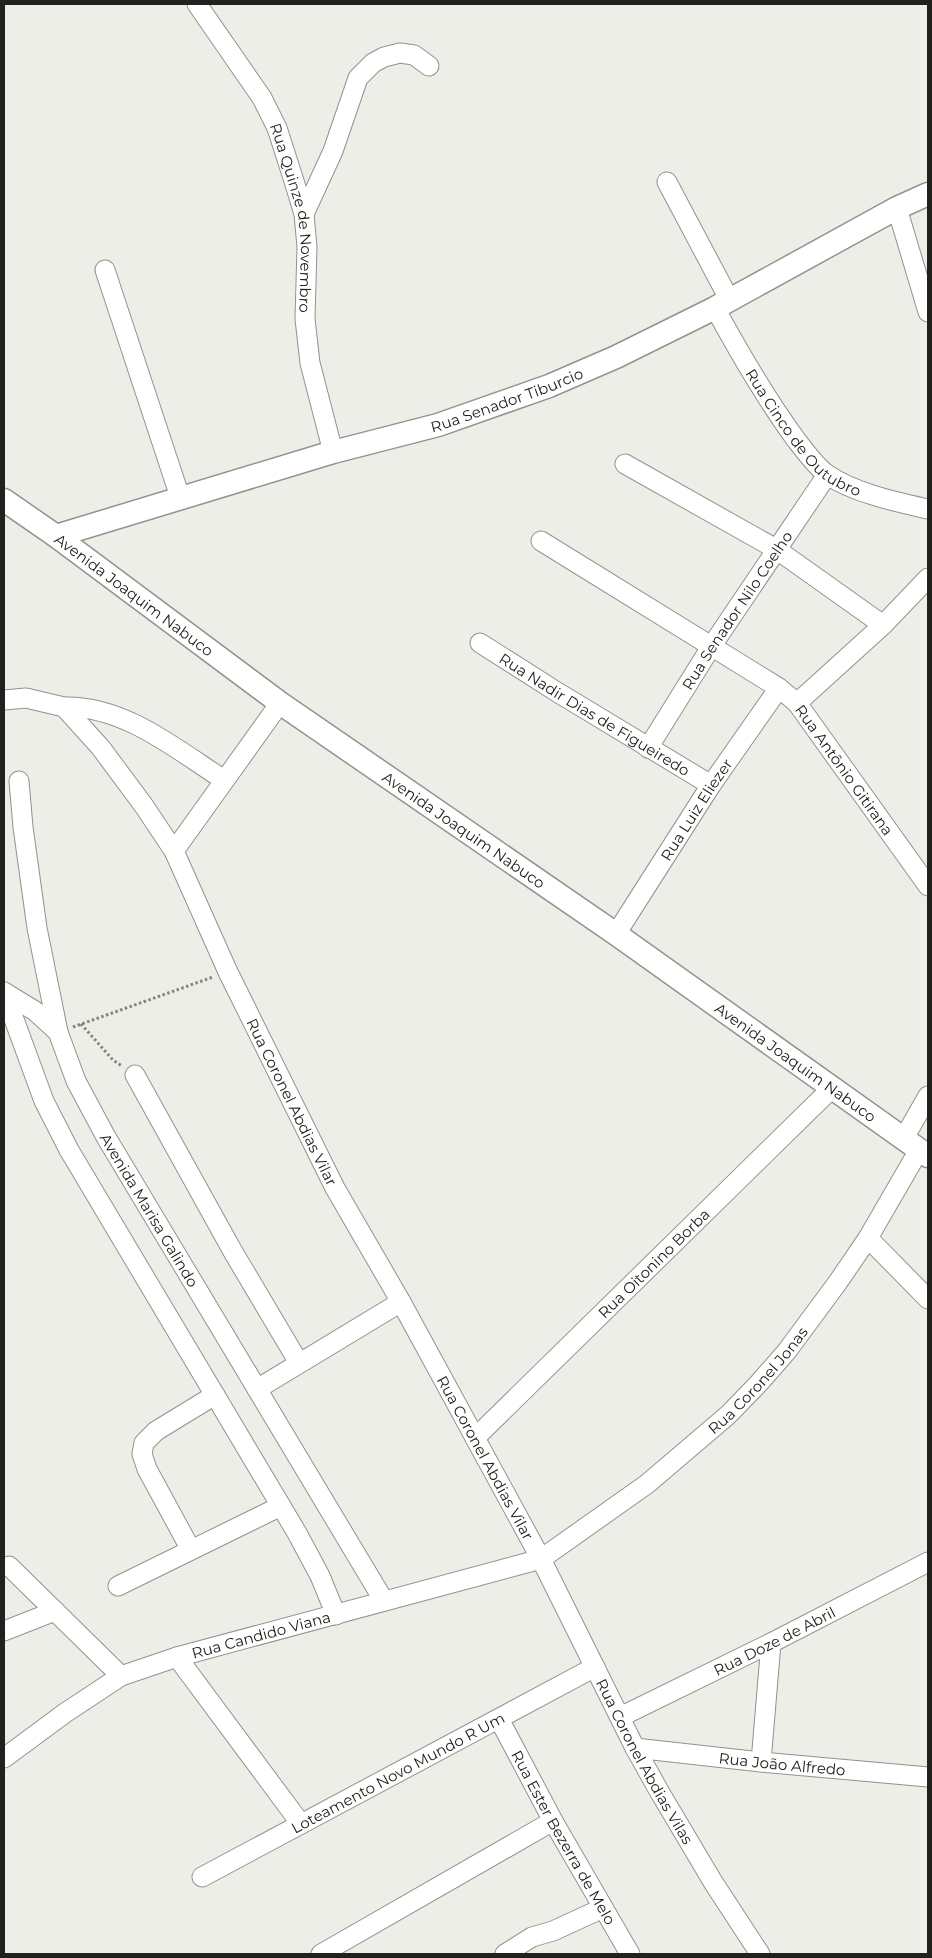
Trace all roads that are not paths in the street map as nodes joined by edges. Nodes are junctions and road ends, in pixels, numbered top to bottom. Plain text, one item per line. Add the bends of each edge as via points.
1 (204, 6) edge
2 (429, 66) dead end
3 (667, 182) dead end
4 (928, 194) edge
5 (897, 208) junction
6 (304, 214) junction
7 (105, 270) dead end
8 (722, 304) junction
9 (928, 312) edge
10 (333, 452) junction
11 (625, 464) dead end
12 (827, 474) junction
13 (180, 498) junction
14 (4, 500) edge
15 (928, 510) edge
16 (56, 536) junction
17 (541, 541) dead end
18 (776, 549) junction
19 (928, 578) edge
20 (883, 624) junction
21 (480, 643) dead end
22 (711, 647) junction
23 (779, 688) junction
24 (4, 700) edge
25 (280, 703) junction
26 (797, 703) junction
27 (64, 707) junction
28 (648, 748) junction
29 (224, 780) junction
30 (19, 781) dead end
31 (711, 785) junction
32 (174, 851) junction
33 (928, 886) edge
34 (616, 934) junction
35 (4, 992) edge
36 (58, 1032) junction
37 (135, 1075) road end
38 (832, 1088) junction
39 (928, 1096) edge
40 (917, 1148) edge
41 (868, 1238) junction
42 (928, 1299) edge
43 (401, 1302) junction
44 (299, 1362) junction
45 (257, 1389) junction
46 (215, 1395) junction
47 (475, 1438) junction
48 (281, 1506) junction
49 (191, 1550) junction
50 (542, 1559) junction
51 (928, 1562) edge
52 (9, 1566) dead end
53 (118, 1586) dead end
54 (384, 1601) junction
55 (55, 1611) junction
56 (336, 1615) junction
57 (4, 1631) edge
58 (771, 1643) junction
59 (177, 1657) junction
60 (595, 1667) junction
61 (121, 1676) junction
62 (620, 1717) junction
63 (499, 1718) junction
64 (635, 1748) junction
65 (4, 1758) edge
66 (761, 1762) junction
67 (928, 1777) edge
68 (553, 1821) junction
69 (301, 1824) junction
70 (202, 1877) dead end
71 (603, 1908) junction
72 (321, 1954) edge
73 (505, 1954) edge
74 (630, 1954) edge
75 (760, 1954) edge

1 - 6 street, Rua Quinze de Novembro via 262,98 277,128
2 - 6 street via 414,55 400,53 373,63 358,78 333,151
3 - 8 street, Rua Cinco de Outubro
4 - 5 street, Rua Senador Tiburcio
5 - 8 street, Rua Senador Tiburcio
5 - 9 street
6 - 10 street, Rua Quinze de Novembro via 310,363
7 - 13 street
8 - 10 street, Rua Senador Tiburcio via 549,386 438,424
8 - 12 street, Rua Cinco de Outubro via 748,368 808,454
10 - 13 street, Rua Senador Tiburcio
11 - 18 street
12 - 15 street, Rua Cinco de Outubro via 850,486
12 - 18 street, Rua Senador Nilo Coelho
13 - 16 street, Rua Senador Tiburcio
14 - 16 street, Avenida Joaquim Nabuco
16 - 25 street, Avenida Joaquim Nabuco
17 - 22 street
18 - 20 street
18 - 22 street, Rua Senador Nilo Coelho
19 - 20 street, Rua Antônio Gitirana
20 - 26 street, Rua Antônio Gitirana
21 - 28 street, Rua Nadir Dias de Figueiredo
22 - 23 street
22 - 28 street, Rua Senador Nilo Coelho
23 - 26 street
23 - 31 street, Rua Luiz Eliezer
24 - 27 street via 26,698
25 - 29 street
25 - 34 street, Avenida Joaquim Nabuco
26 - 33 street, Rua Antônio Gitirana
27 - 29 street via 95,709 115,716 151,734
27 - 32 street, Rua Coronel Abdias Vilar via 101,748
28 - 31 street, Rua Nadir Dias de Figueiredo
29 - 32 street
30 - 36 street, Avenida Marisa Galindo via 37,928
31 - 34 street, Rua Luiz Eliezer
32 - 43 street, Rua Coronel Abdias Vilar via 228,972 335,1188
34 - 38 street, Avenida Joaquim Nabuco
35 - 36 street via 34,1011
35 - 46 street via 44,1101 69,1150
36 - 45 street, Avenida Marisa Galindo via 76,1081 96,1120
37 - 44 street via 232,1250
38 - 40 street, Avenida Joaquim Nabuco
38 - 47 street, Rua Oitonino Borba
39 - 40 street
40 - 41 street, Rua Coronel Jonas
41 - 42 street
41 - 50 street, Rua Coronel Jonas via 787,1351 728,1415 647,1484
43 - 44 street
43 - 47 street, Rua Coronel Abdias Vilar
44 - 45 street
45 - 54 street, Avenida Marisa Galindo
46 - 48 street
46 - 49 street via 156,1431 144,1443 142,1454
47 - 50 street, Rua Coronel Abdias Vilar
48 - 49 street
48 - 56 street via 310,1555
49 - 53 street
50 - 54 street, Rua Candido Viana
50 - 60 street, Rua Coronel Abdias Vilas
51 - 58 street, Rua Doze de Abril
52 - 55 street
54 - 56 street, Rua Candido Viana
55 - 57 street
55 - 61 street
56 - 59 street, Rua Candido Viana
58 - 62 street, Rua Doze de Abril
58 - 66 street
59 - 61 street, Rua Candido Viana
59 - 69 street
60 - 62 street, Rua Coronel Abdias Vilas
60 - 63 street, Loteamento Novo Mundo R Um
61 - 65 street, Rua Candido Viana
62 - 64 street, Rua Coronel Abdias Vilas
63 - 68 street, Rua Ester Bezerra de Melo
63 - 69 street, Loteamento Novo Mundo R Um
64 - 66 street, Rua João Alfredo
64 - 75 street, Rua Coronel Abdias Vilas via 713,1882
66 - 67 street, Rua João Alfredo
68 - 71 street, Rua Ester Bezerra de Melo
68 - 72 street
69 - 70 street, Loteamento Novo Mundo R Um
71 - 73 street via 532,1937
71 - 74 street, Rua Ester Bezerra de Melo

